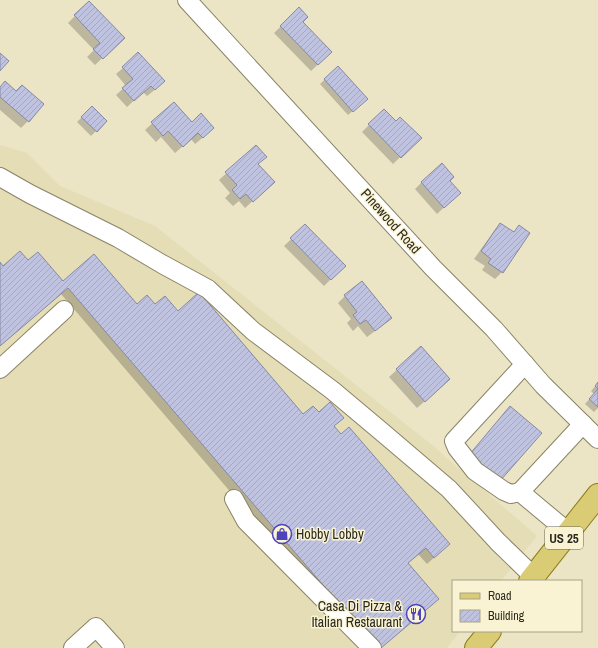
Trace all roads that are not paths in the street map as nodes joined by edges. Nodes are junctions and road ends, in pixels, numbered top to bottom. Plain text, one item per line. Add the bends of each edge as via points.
1 (187, 0) edge
2 (0, 176) edge
3 (64, 310) dead end
4 (525, 364) junction
5 (0, 369) edge
6 (583, 424) junction
7 (598, 439) edge
8 (520, 492) junction
9 (598, 495) edge
10 (234, 499) dead end
11 (568, 532) junction
12 (531, 579) edge
13 (489, 632) edge
14 (73, 648) edge
15 (115, 648) edge
16 (372, 648) edge
17 (476, 648) edge

1 - 4 street, Pinewood Road via 433,268
2 - 12 street via 208,289 253,331 332,390 449,489
3 - 5 street
4 - 6 street, Pinewood Road
4 - 8 street via 454,441 475,471 504,491 511,494
6 - 7 street, Pinewood Road
6 - 8 street
8 - 11 street
9 - 11 main road, US 25
10 - 16 street via 246,521
11 - 12 main road, US 25
13 - 17 main road
14 - 15 street via 96,627

